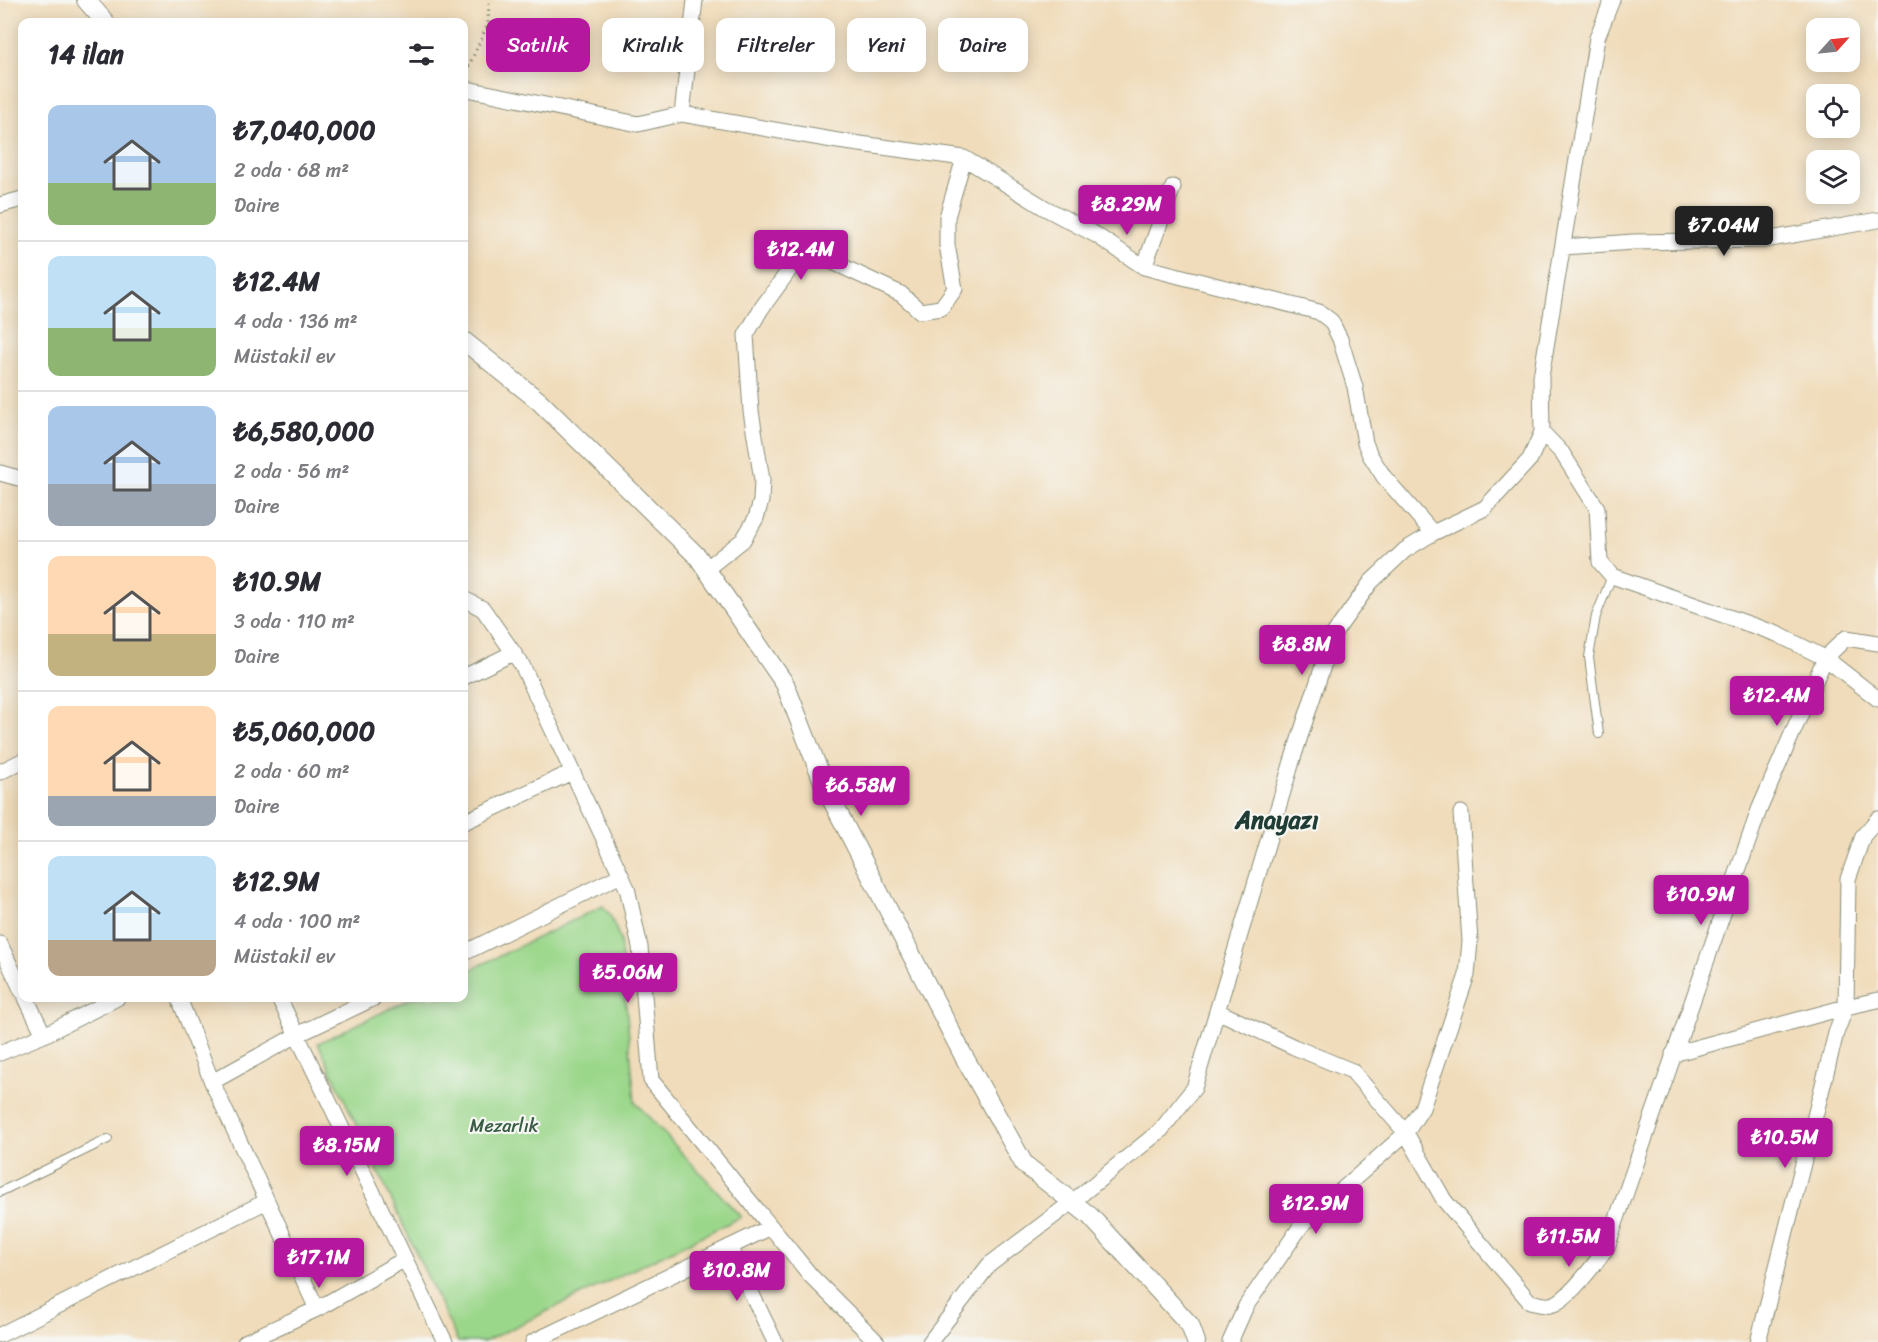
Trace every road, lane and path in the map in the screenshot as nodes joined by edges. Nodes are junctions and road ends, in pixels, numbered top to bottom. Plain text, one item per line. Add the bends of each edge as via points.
1 (86, 0) edge
2 (489, 0) edge
3 (695, 0) edge
4 (1612, 0) edge
5 (102, 18) edge
6 (468, 68) edge
7 (468, 91) edge
8 (682, 114) junction
9 (964, 158) junction
10 (1173, 187) dead end
11 (18, 200) edge
12 (0, 205) edge
13 (1878, 220) edge
14 (1564, 247) junction
15 (1144, 267) junction
16 (468, 344) edge
17 (1542, 432) junction
18 (0, 472) edge
19 (18, 478) edge
20 (1433, 533) junction
21 (706, 569) junction
22 (1612, 576) junction
23 (468, 601) edge
24 (1878, 643) edge
25 (513, 653) junction
26 (1825, 658) junction
27 (468, 675) edge
28 (1878, 699) edge
29 (1599, 734) dead end
30 (18, 763) edge
31 (0, 772) edge
32 (572, 772) junction
33 (1461, 813) dead end
34 (1878, 819) edge
35 (468, 820) edge
36 (621, 875) junction
37 (0, 944) edge
38 (468, 951) edge
39 (18, 982) edge
40 (1878, 1000) edge
41 (28, 1002) edge
42 (109, 1002) edge
43 (181, 1002) edge
44 (281, 1002) edge
45 (366, 1002) edge
46 (1846, 1007) junction
47 (1217, 1011) junction
48 (44, 1035) junction
49 (297, 1035) junction
50 (0, 1053) edge
51 (1673, 1054) junction
52 (212, 1082) junction
53 (1406, 1133) junction
54 (108, 1139) dead end
55 (0, 1192) edge
56 (267, 1201) junction
57 (1072, 1202) junction
58 (771, 1227) junction
59 (729, 1247) junction
60 (405, 1259) junction
61 (317, 1309) junction
62 (0, 1338) edge
63 (245, 1342) edge
64 (446, 1342) edge
65 (532, 1342) edge
66 (775, 1342) edge
67 (878, 1342) edge
68 (930, 1342) edge
69 (1196, 1342) edge
70 (1230, 1342) edge
71 (1758, 1342) edge

1 - 5 street
2 - 6 path via 488,24
3 - 8 street
4 - 14 street via 1597,38
7 - 8 street via 638,124
8 - 9 street
9 - 15 street
9 - 21 street via 947,217 947,245 955,289 941,308 920,311 901,294 818,255 798,258 760,309 746,335 761,501 743,540
10 - 15 street
11 - 12 street
13 - 14 street via 1765,240
14 - 17 street via 1541,377
15 - 20 street via 1319,312 1330,321 1355,387 1370,455
16 - 21 street via 539,401
17 - 20 street via 1530,459 1485,508
17 - 22 street via 1562,453 1597,508 1600,562
18 - 19 street
20 - 47 street via 1405,550 1371,582 1332,635
21 - 57 street via 785,684 826,789 963,1055 1024,1164
22 - 26 street via 1777,634
22 - 29 lane via 1596,616 1589,657
23 - 25 street via 483,609
24 - 26 street via 1846,638
25 - 27 street
25 - 32 street
26 - 28 street
26 - 51 street via 1759,810
30 - 31 street
32 - 35 street
32 - 36 street
33 - 53 street via 1470,941 1467,975 1422,1108
34 - 46 street via 1863,836 1848,879
36 - 38 street
36 - 58 street via 640,947 651,1080
37 - 39 street
40 - 46 street
41 - 48 street
42 - 48 street
43 - 52 street
44 - 49 street
45 - 49 street
46 - 51 street
46 - 71 street via 1836,1033
47 - 53 street via 1352,1071
47 - 57 street via 1194,1088 1161,1130
48 - 50 street
49 - 52 street
49 - 60 street
51 - 53 street via 1607,1247 1569,1292 1551,1306 1530,1302 1444,1200
52 - 56 street
53 - 70 street via 1301,1226 1246,1306
54 - 55 lane
56 - 61 street
56 - 62 street
57 - 68 street via 989,1265
57 - 69 street via 1090,1216 1190,1325
58 - 59 street
58 - 67 street via 811,1276
59 - 65 street
59 - 66 street
60 - 61 street
60 - 64 street
61 - 63 street

